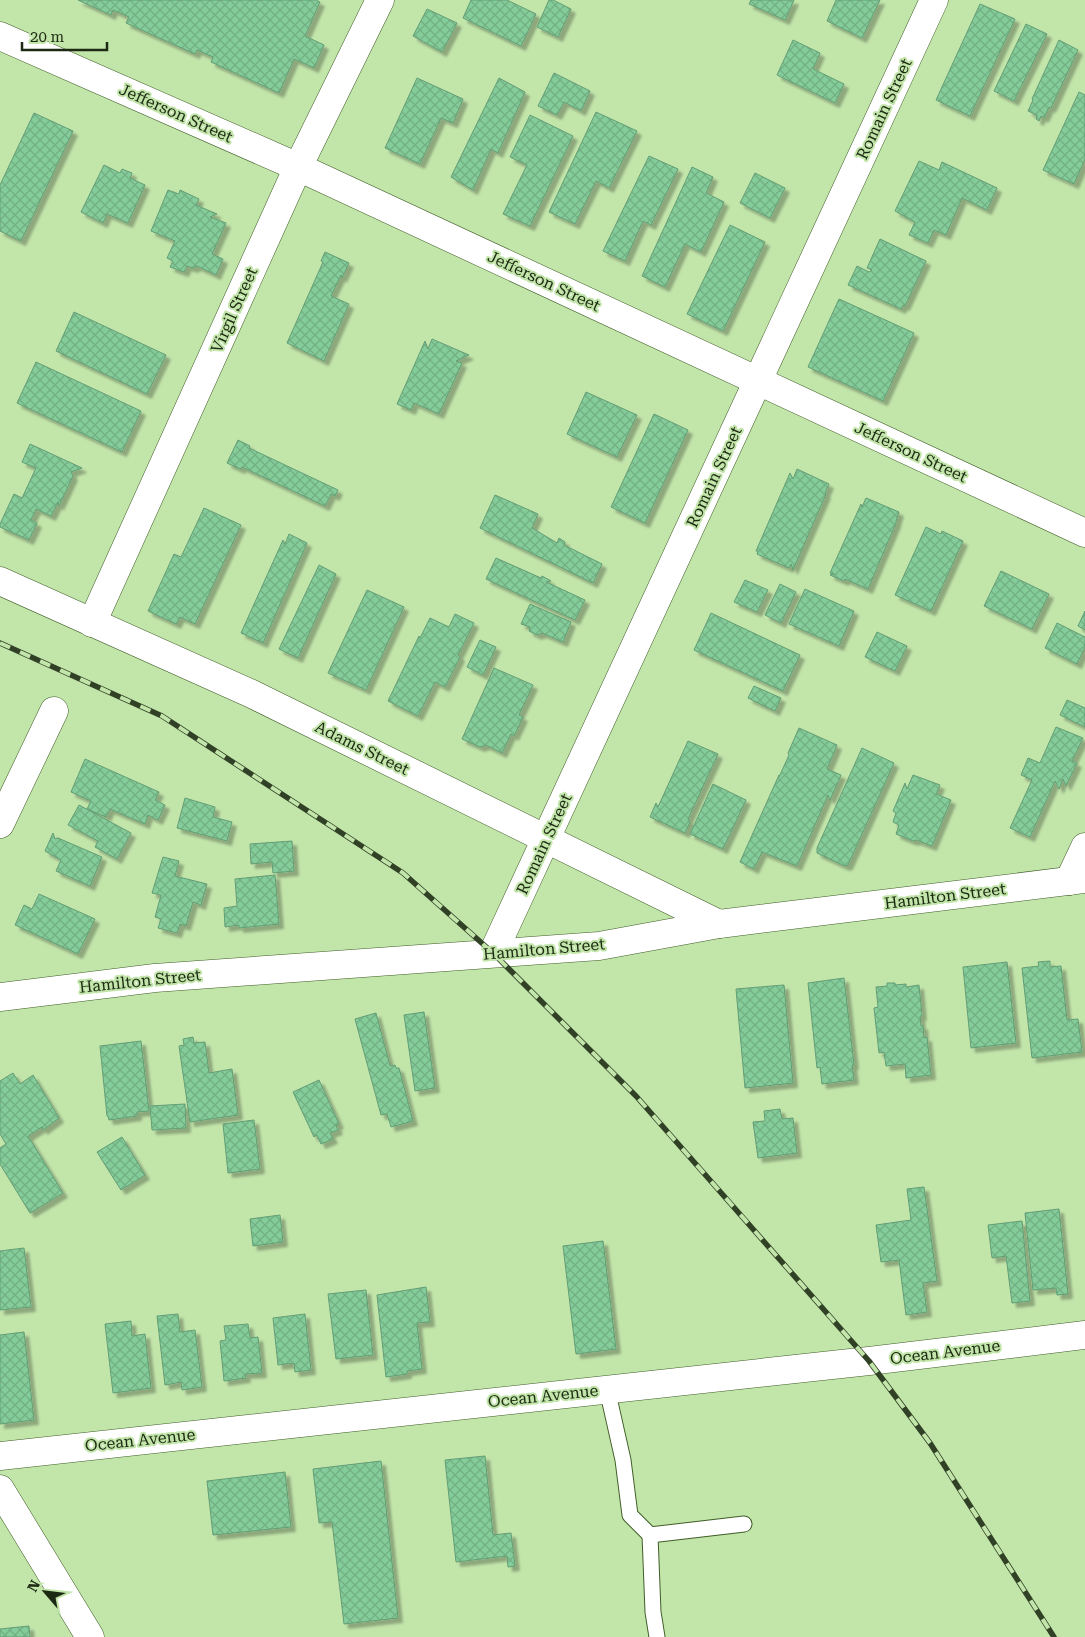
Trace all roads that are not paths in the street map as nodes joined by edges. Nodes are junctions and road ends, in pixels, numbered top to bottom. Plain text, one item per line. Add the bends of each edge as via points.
1 (380, 0) edge
2 (934, 0) edge
3 (0, 36) edge
4 (298, 167) junction
5 (759, 381) junction
6 (1085, 533) edge
7 (0, 581) edge
8 (92, 623) junction
9 (54, 711) dead end
10 (0, 824) edge
11 (546, 840) junction
12 (1085, 847) edge
13 (1077, 880) edge
14 (719, 924) junction
15 (493, 953) junction
16 (0, 997) edge
17 (1085, 1335) edge
18 (607, 1389) junction
19 (0, 1456) edge
20 (0, 1489) edge
21 (744, 1524) dead end
22 (650, 1535) junction
23 (90, 1637) edge
24 (657, 1637) edge

1 - 4 street, Virgil Street
2 - 5 street, Romain Street
3 - 4 street, Jefferson Street
4 - 5 street, Jefferson Street
4 - 8 street, Virgil Street
5 - 6 street, Jefferson Street
5 - 11 street, Romain Street
7 - 8 street, Adams Street
8 - 11 street, Adams Street via 252,694
9 - 10 street
11 - 14 street, Adams Street
11 - 15 street, Romain Street
12 - 13 street
13 - 14 street, Hamilton Street
14 - 15 street, Hamilton Street via 599,946
15 - 16 street, Hamilton Street via 155,978
17 - 18 street, Ocean Avenue
18 - 19 street, Ocean Avenue
18 - 22 lane via 623,1460 630,1515
20 - 23 street
21 - 22 lane
22 - 24 lane

